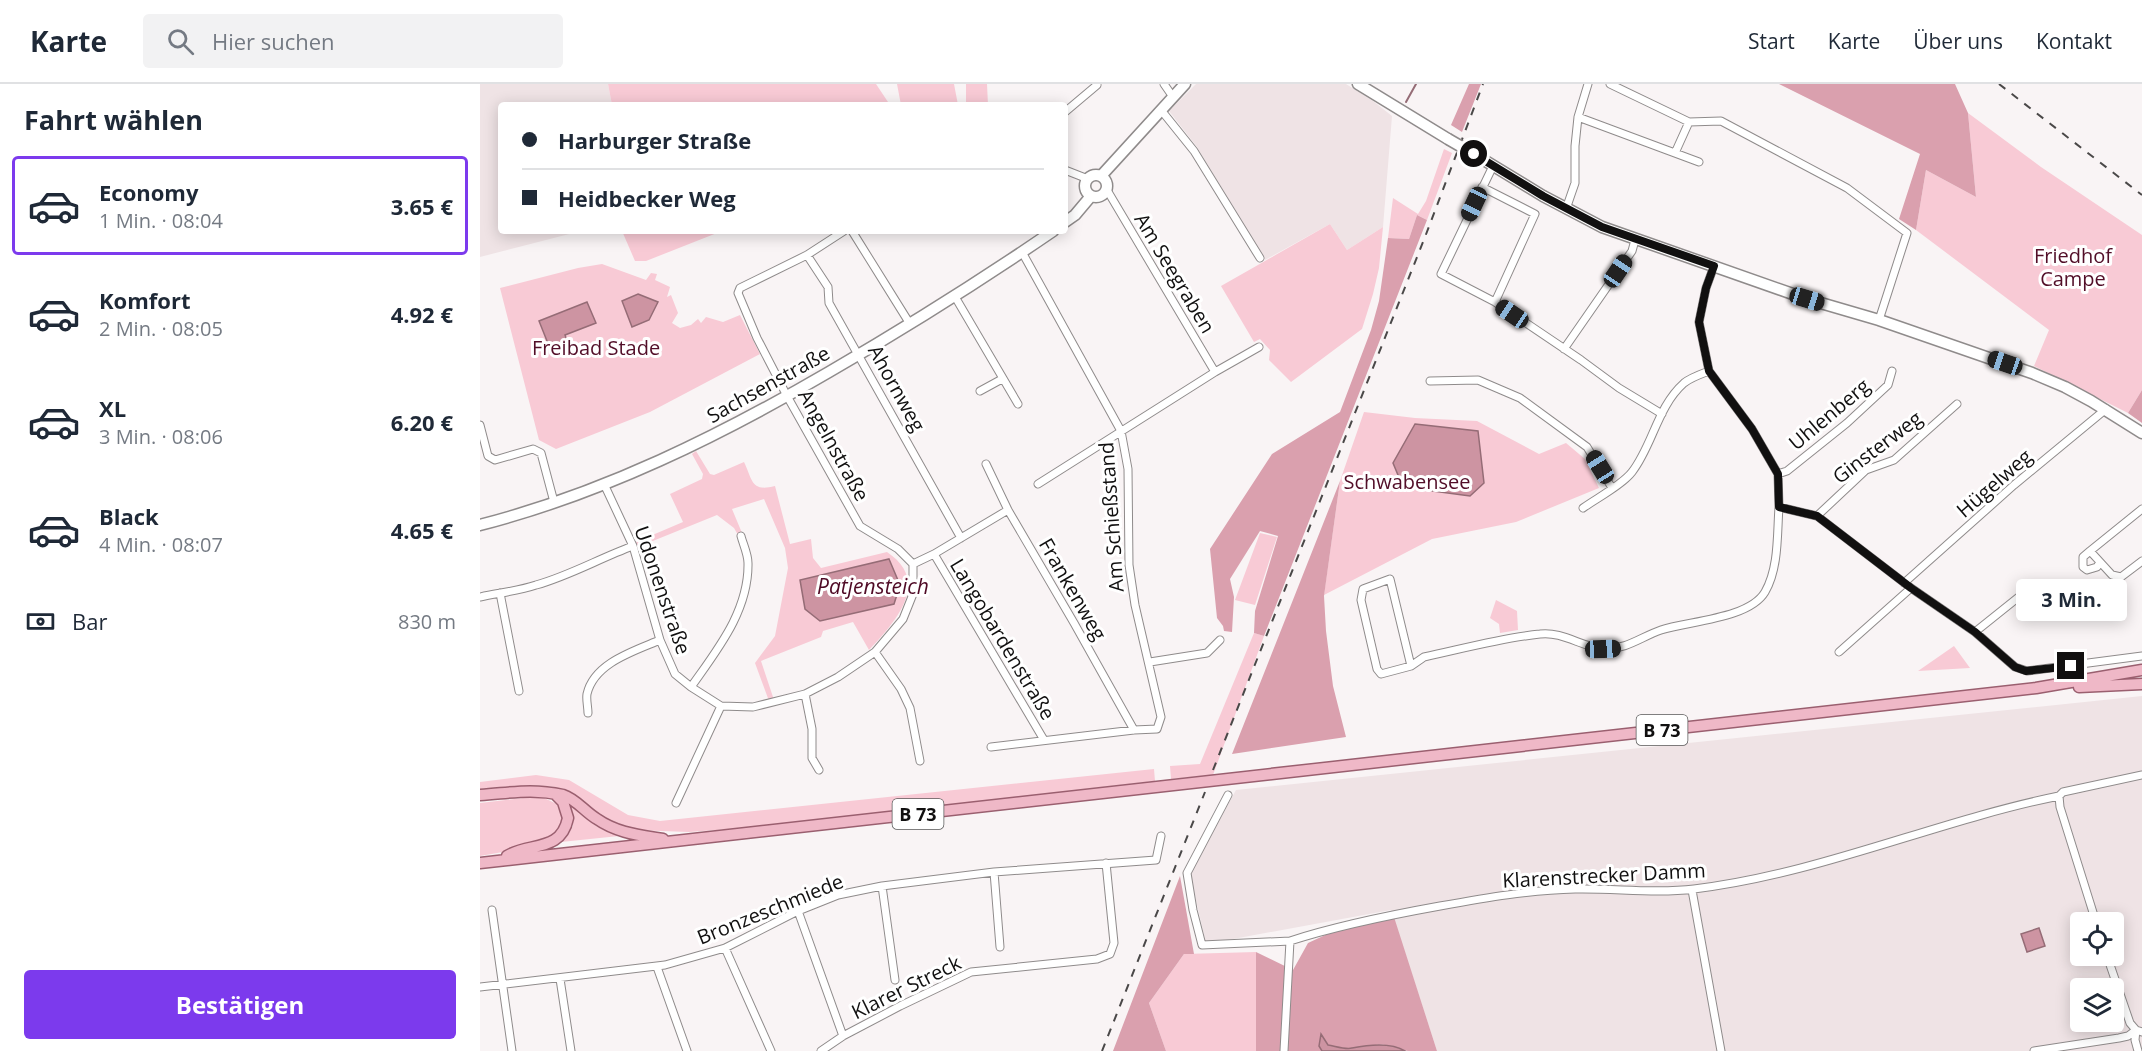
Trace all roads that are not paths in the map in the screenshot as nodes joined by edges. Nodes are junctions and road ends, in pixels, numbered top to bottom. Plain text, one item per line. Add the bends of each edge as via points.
1 (1164, 84) edge
2 (1185, 84) edge
3 (1358, 84) edge
4 (1588, 84) edge
5 (1610, 84) edge
6 (1097, 85) edge
7 (1173, 97) junction
8 (1068, 109) edge
9 (1161, 110) junction
10 (1578, 117) junction
11 (1689, 122) junction
12 (1675, 153) junction
13 (1699, 162) dead end
14 (1493, 166) junction
15 (1068, 171) edge
16 (1101, 176) junction
17 (1088, 179) junction
18 (1482, 187) junction
19 (1107, 190) junction
20 (1091, 196) junction
21 (1566, 209) junction
22 (1068, 220) edge
23 (839, 234) edge
24 (854, 234) edge
25 (1049, 234) edge
26 (1635, 240) junction
27 (1022, 252) junction
28 (807, 255) junction
29 (1260, 258) dead end
30 (1714, 266) junction
31 (954, 295) junction
32 (1495, 302) junction
33 (1879, 320) junction
34 (910, 324) junction
35 (1259, 347) dead end
36 (1564, 349) junction
37 (860, 354) junction
38 (1709, 371) junction
39 (1892, 371) dead end
40 (1215, 372) junction
41 (1002, 379) junction
42 (1430, 381) dead end
43 (980, 391) dead end
44 (787, 396) junction
45 (1018, 404) dead end
46 (1957, 404) dead end
47 (2106, 409) junction
48 (1662, 414) junction
49 (480, 425) edge
50 (1121, 431) junction
51 (2142, 433) edge
52 (986, 464) dead end
53 (1778, 474) junction
54 (604, 484) junction
55 (1038, 484) dead end
56 (1612, 488) junction
57 (554, 502) junction
58 (1779, 507) junction
59 (1583, 508) dead end
60 (2142, 508) edge
61 (1008, 510) junction
62 (1817, 516) junction
63 (480, 525) edge
64 (741, 536) dead end
65 (961, 538) junction
66 (633, 546) junction
67 (2090, 550) junction
68 (934, 554) junction
69 (2142, 561) edge
70 (2100, 562) junction
71 (913, 564) junction
72 (1904, 583) junction
73 (2035, 584) dead end
74 (1911, 588) junction
75 (500, 593) junction
76 (480, 597) edge
77 (1975, 632) junction
78 (660, 640) junction
79 (1220, 640) dead end
80 (875, 652) junction
81 (1839, 652) dead end
82 (2142, 656) edge
83 (1149, 662) junction
84 (1411, 666) junction
85 (2142, 670) edge
86 (2142, 684) edge
87 (691, 687) junction
88 (2036, 688) junction
89 (519, 691) dead end
90 (805, 694) junction
91 (721, 706) junction
92 (588, 713) dead end
93 (1134, 730) junction
94 (1044, 740) junction
95 (991, 747) dead end
96 (920, 761) dead end
97 (819, 770) dead end
98 (2142, 775) edge
99 (555, 794) junction
100 (481, 795) edge
101 (1228, 795) dead end
102 (2059, 796) junction
103 (676, 803) dead end
104 (1161, 836) dead end
105 (678, 841) junction
106 (498, 861) junction
107 (480, 863) edge
108 (1106, 863) junction
109 (994, 872) junction
110 (882, 886) junction
111 (1692, 890) junction
112 (492, 910) dead end
113 (798, 911) junction
114 (2093, 912) edge
115 (1290, 941) junction
116 (1000, 947) dead end
117 (725, 948) junction
118 (2110, 966) edge
119 (657, 967) junction
120 (560, 979) junction
121 (895, 980) dead end
122 (503, 985) junction
123 (480, 987) edge
124 (2139, 1031) edge
125 (843, 1036) junction
126 (512, 1051) edge
127 (571, 1051) edge
128 (687, 1051) edge
129 (771, 1051) edge
130 (821, 1051) edge
131 (1284, 1051) edge
132 (1721, 1051) edge
133 (2034, 1051) edge
134 (2138, 1051) edge

1 - 7 street
2 - 7 street
3 - 14 street, bridge
4 - 10 street
5 - 11 street
6 - 8 street
7 - 9 street
9 - 16 street
9 - 29 street via 1194,151
10 - 12 street
10 - 21 street via 1575,183
11 - 12 street
11 - 33 street via 1721,121 1847,188 1907,233
12 - 13 street
14 - 18 street
14 - 21 street
15 - 17 street
16 - 17 street
16 - 19 street via 1106,180
17 - 20 street via 1086,188
18 - 32 street via 1534,214
18 - 32 street via 1441,274
19 - 20 street via 1098,197
19 - 40 street, Am Seegraben
20 - 22 street
21 - 26 street
23 - 28 street
24 - 34 street
25 - 27 street, Sachsenstraße
26 - 30 street
26 - 36 street via 1632,251
27 - 31 street, Sachsenstraße
27 - 50 street, Am Schießstand
28 - 37 street, Ahornweg via 828,287 829,303
28 - 44 street, Angelnstraße via 740,288 738,293
30 - 33 street
30 - 38 street via 1699,322
31 - 34 street, Sachsenstraße
31 - 41 street
32 - 36 street
33 - 47 street via 2032,373
34 - 37 street, Sachsenstraße
35 - 40 street
36 - 48 street
37 - 44 street, Sachsenstraße
37 - 65 street, Ahornweg
38 - 48 street via 1685,382
38 - 53 street via 1752,429
39 - 53 street, Uhlenberg via 1888,386 1787,471
40 - 50 street
41 - 43 street
41 - 45 street
42 - 56 street via 1478,381 1520,398 1587,447
44 - 54 street, Sachsenstraße via 705,440
44 - 71 street, Angelnstraße via 860,526 898,549
46 - 62 street, Ginsterweg via 1894,460 1866,471
47 - 51 street
47 - 72 street, Hügelweg
48 - 56 street via 1641,459 1630,475
49 - 57 street via 488,456 495,460 533,449 541,453
50 - 55 street
50 - 83 street, Am Schießstand via 1128,469 1129,565
52 - 61 street, Frankenweg
53 - 58 street
54 - 57 street, Sachsenstraße
54 - 66 street, Udonenstraße
56 - 59 street
57 - 63 street, Sachsenstraße
58 - 62 street
58 - 84 street via 1773,574 1764,594 1737,612 1660,630 1629,646 1588,646 1543,633 1424,657
60 - 67 street
61 - 65 street
61 - 93 street, Frankenweg
62 - 72 street
64 - 87 street via 748,560 743,599 736,618
65 - 68 street
66 - 75 street via 535,586
66 - 78 street, Udonenstraße
67 - 70 street
67 - 70 street via 2083,557 2083,567 2093,570
68 - 71 street
68 - 94 street, Langobardenstraße
69 - 70 street via 2121,577
71 - 80 street via 913,594 903,619
72 - 74 street
73 - 77 street
74 - 77 street
74 - 81 street
75 - 76 street
75 - 89 street
77 - 82 street via 2015,667 2026,671
78 - 87 street, Udonenstraße via 675,674
78 - 92 street via 627,653 595,675 587,695
79 - 83 street via 1207,652
80 - 90 street
80 - 96 street via 902,689 910,708
83 - 93 street, Am Schießstand via 1161,717 1156,729
84 - 84 street via 1381,674 1377,669 1361,600 1363,589 1390,579
85 - 88 main road, B 73
86 - 88 main road, B 73
87 - 91 street, Udonenstraße
88 - 105 main road, B 73
90 - 91 street via 753,707
90 - 97 street via 812,729 812,758
91 - 103 street
93 - 94 street
94 - 95 street
98 - 102 street, Klarenstrecker Damm
99 - 100 main road via 530,790
99 - 105 main road via 569,798 595,819 617,830
99 - 106 main road via 568,818 560,835 546,845 511,853
101 - 115 street, Klarenstrecker Damm via 1187,873 1202,945
102 - 111 street, Klarenstrecker Damm via 1798,868
102 - 114 street
104 - 108 street, Bronzeschmiede via 1156,860
105 - 106 main road, B 73
106 - 107 main road, B 73
108 - 109 street, Bronzeschmiede
108 - 125 street, Klarer Streck via 1113,948 1110,954 1096,959 971,972
109 - 110 street, Bronzeschmiede
109 - 116 street
110 - 113 street, Bronzeschmiede via 838,895
110 - 121 street
111 - 115 street, Klarenstrecker Damm via 1575,889 1516,894 1396,914
111 - 132 street
112 - 122 street
113 - 117 street, Bronzeschmiede
113 - 125 street
115 - 131 street
117 - 119 street, Bronzeschmiede
117 - 129 street
118 - 124 street via 2130,1023
119 - 120 street, Bronzeschmiede
119 - 128 street
120 - 122 street, Bronzeschmiede
120 - 127 street
122 - 123 street, Bronzeschmiede
122 - 126 street
124 - 133 street via 2119,1038
124 - 134 street via 2134,1040
125 - 130 street, Klarer Streck

